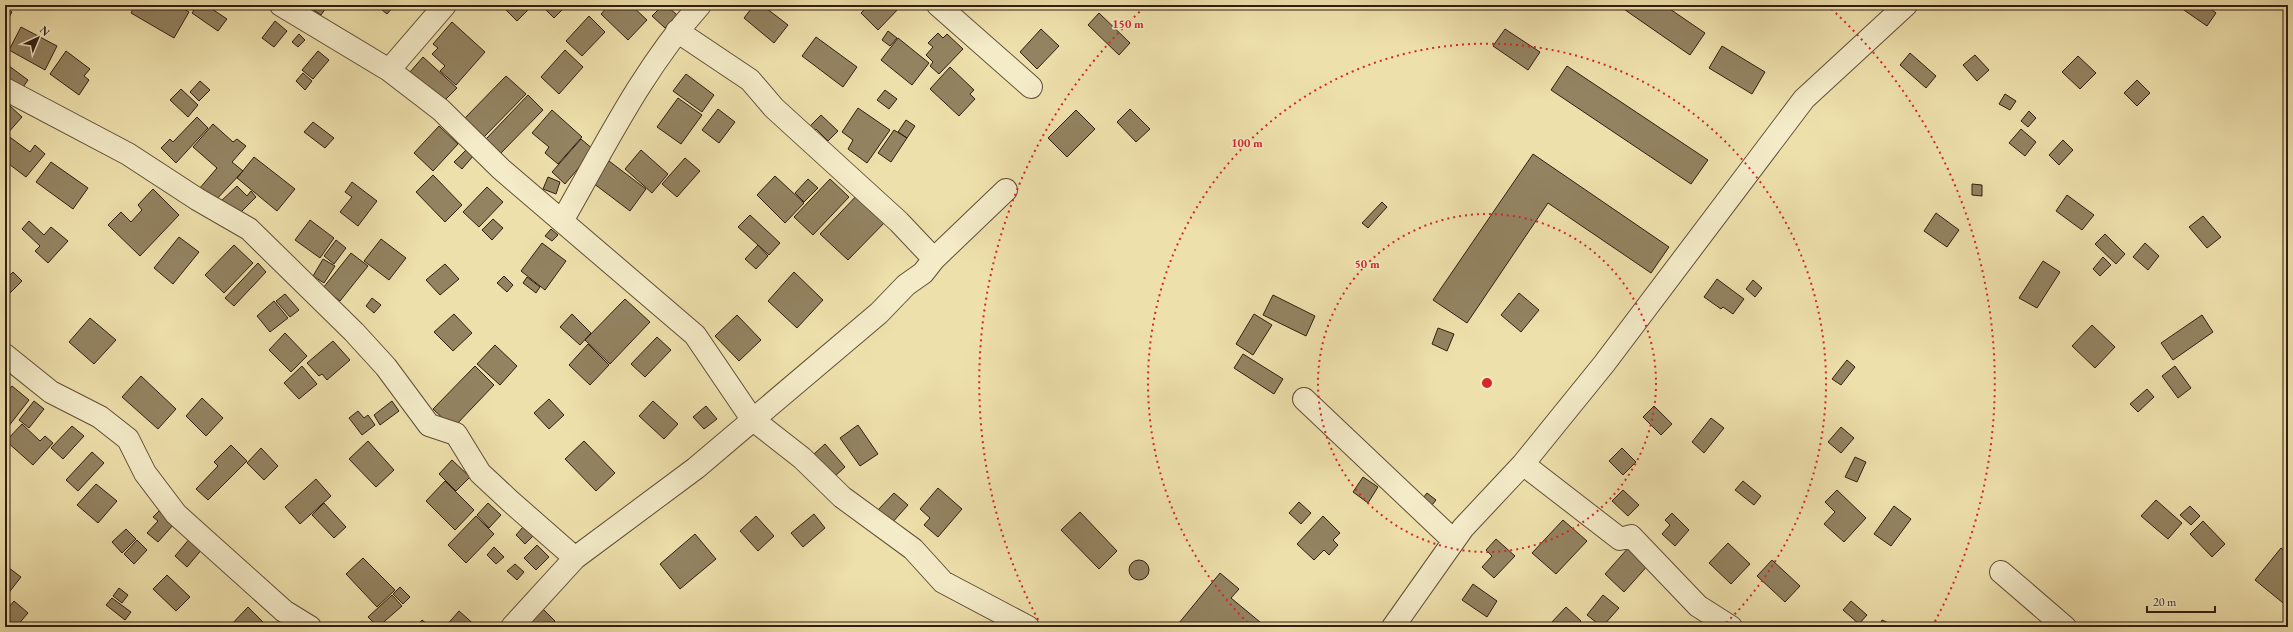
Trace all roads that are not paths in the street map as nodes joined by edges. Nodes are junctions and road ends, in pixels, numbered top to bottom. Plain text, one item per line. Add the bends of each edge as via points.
1 (281, 5) edge
2 (446, 5) edge
3 (700, 5) edge
4 (938, 5) edge
5 (1906, 5) edge
6 (677, 31) junction
7 (389, 70) junction
8 (1031, 87) dead end
9 (5, 89) edge
10 (1006, 190) dead end
11 (562, 221) junction
12 (934, 259) junction
13 (5, 355) edge
14 (1304, 399) dead end
15 (752, 419) junction
16 (1522, 464) junction
17 (1454, 541) junction
18 (575, 558) junction
19 (2001, 572) dead end
20 (310, 627) edge
21 (512, 627) edge
22 (1028, 627) edge
23 (1393, 627) edge
24 (1731, 627) edge
25 (2065, 627) edge

1 - 7 street
2 - 7 street
3 - 6 street
4 - 8 street
5 - 16 street via 1804,99 1604,364
6 - 11 street via 623,114
6 - 12 street via 750,80 774,108 899,222
7 - 11 street via 441,110 501,169
9 - 18 street via 128,154 249,229 386,367 429,425 456,434 480,473
10 - 12 street
11 - 15 street via 695,335
12 - 15 street via 923,274 906,285 879,313
13 - 20 street via 51,392 100,417 128,439 145,473 176,514 284,611
14 - 17 street
15 - 18 street via 696,468
15 - 22 street via 802,458 842,497 913,549 944,582
16 - 17 street
16 - 24 street via 1620,539 1631,536 1698,606
17 - 23 street
18 - 21 street
19 - 25 street

